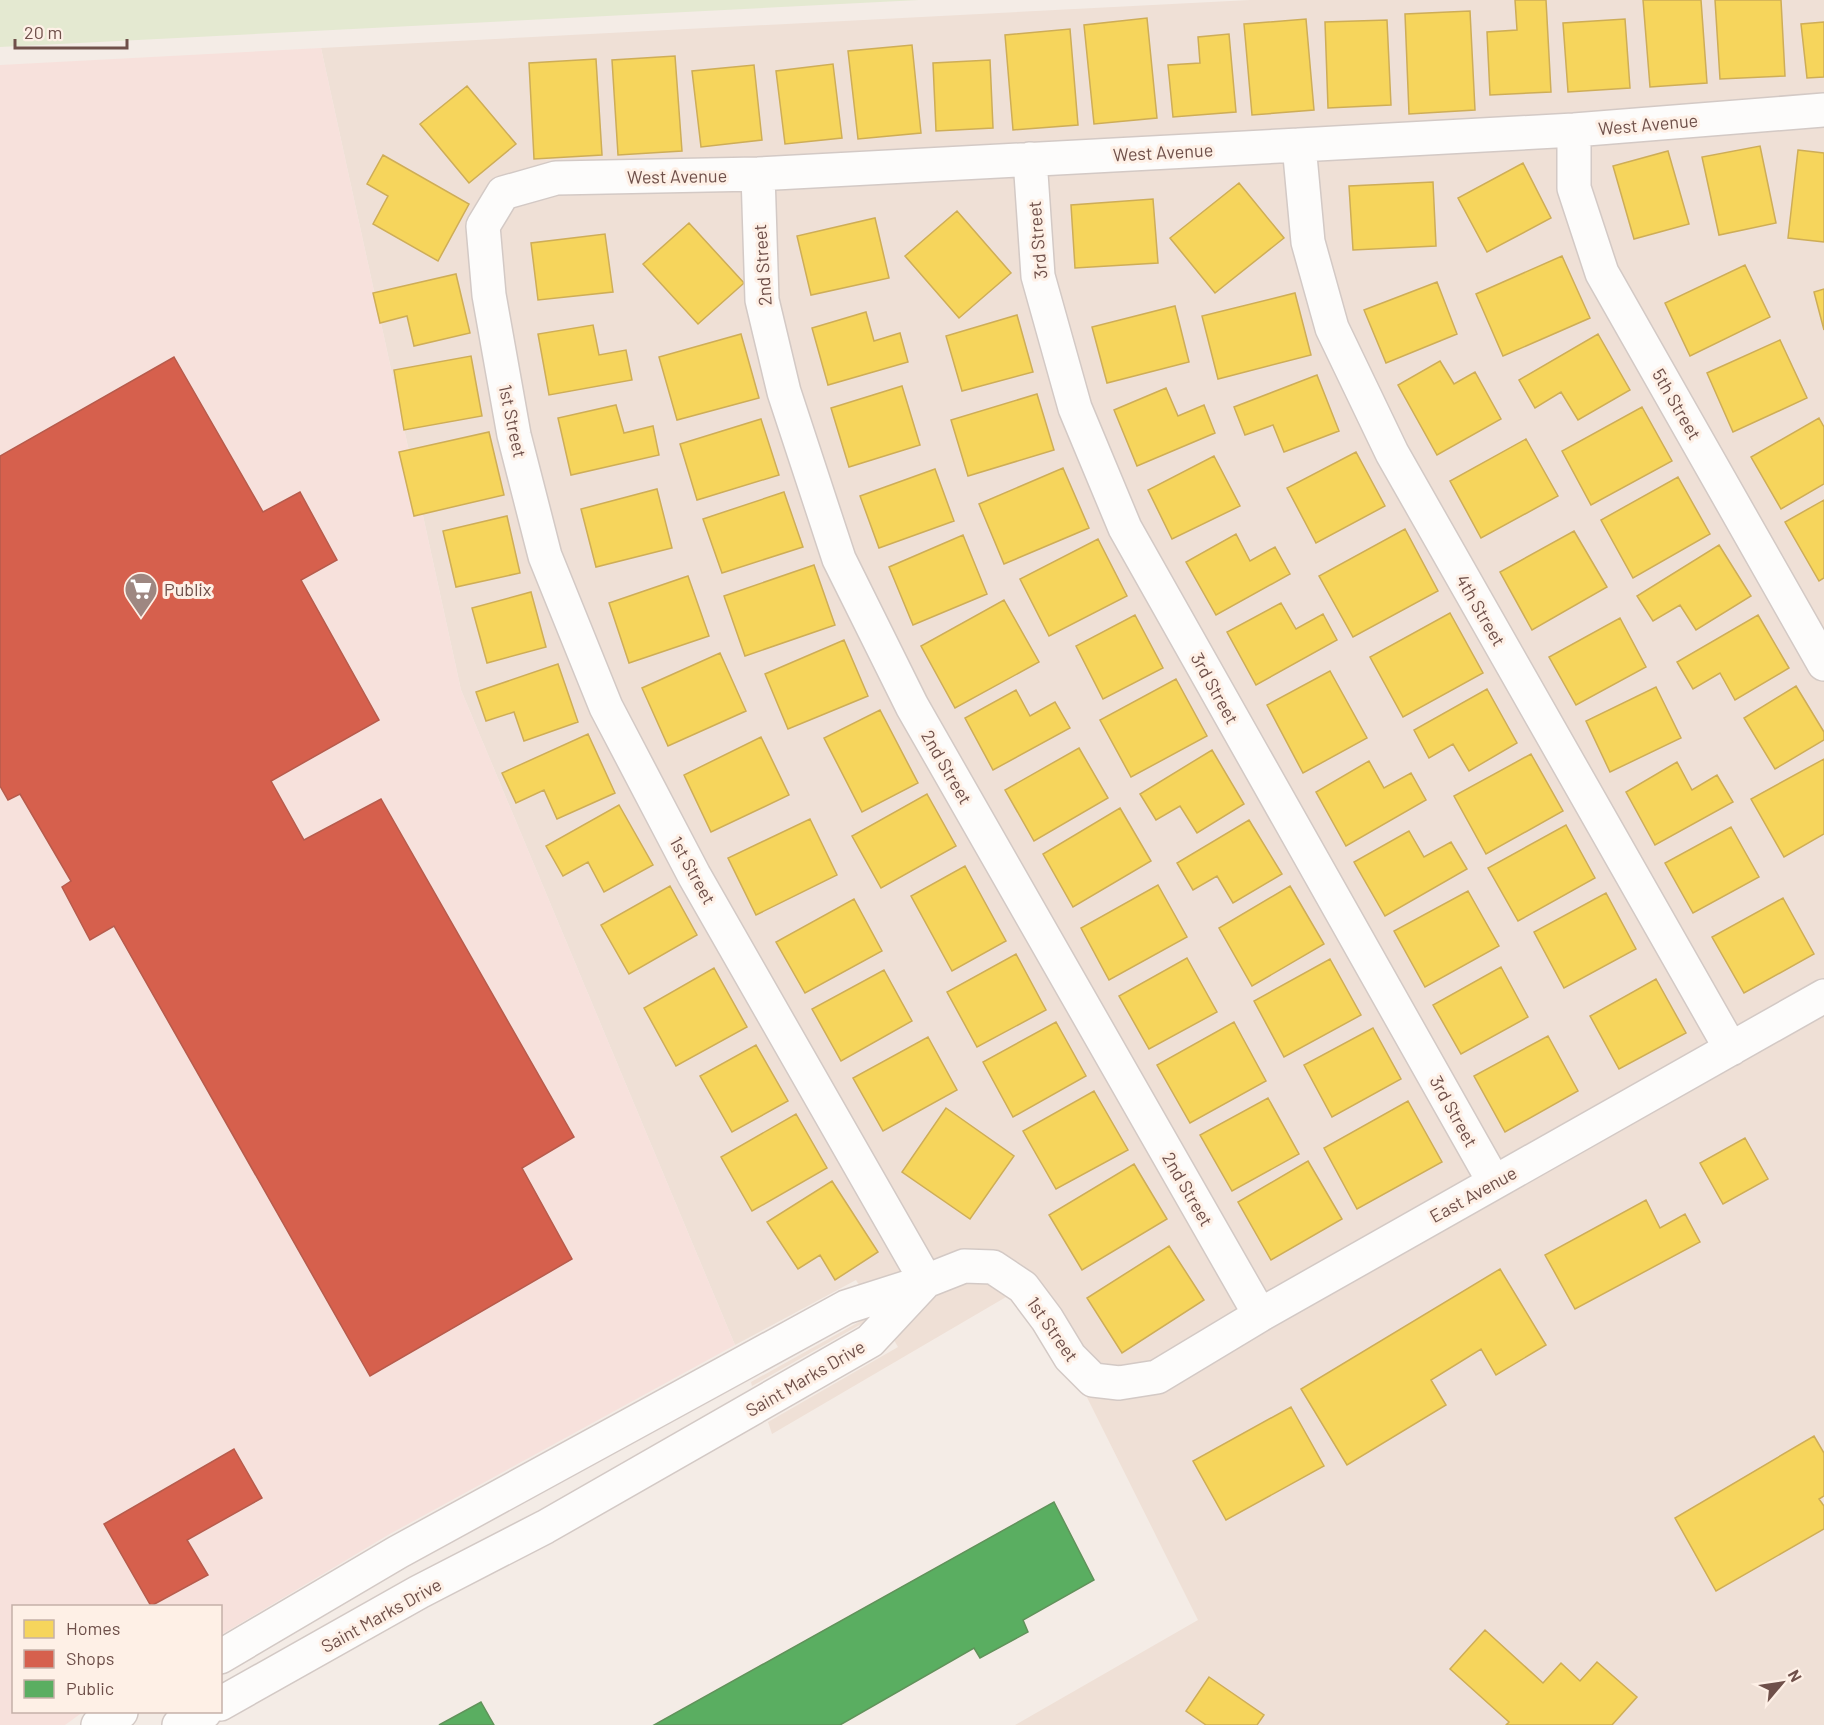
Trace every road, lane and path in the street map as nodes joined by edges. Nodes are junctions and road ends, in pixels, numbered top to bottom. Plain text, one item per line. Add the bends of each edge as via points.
1 (1824, 110) edge
2 (1574, 130) junction
3 (1299, 145) junction
4 (1030, 159) junction
5 (758, 174) junction
6 (503, 193) joint
7 (1824, 664) edge
8 (1824, 996) edge
9 (1731, 1049) junction
10 (1494, 1182) junction
11 (926, 1281) junction
12 (1260, 1315) junction
13 (1119, 1383) joint
14 (222, 1657) edge
15 (222, 1703) edge
16 (119, 1713) edge
17 (203, 1713) edge
18 (98, 1725) edge
19 (179, 1725) edge

1 - 2 street, West Avenue
2 - 3 street, West Avenue
2 - 7 street, 5th Street via 1574,188 1602,273
3 - 4 street, West Avenue
3 - 9 street, 4th Street via 1308,242 1337,338 1392,453
4 - 5 street, West Avenue
4 - 10 street, 3rd Street via 1038,276 1075,408 1125,528
5 - 6 street, West Avenue via 556,178
5 - 12 street, 2nd Street via 762,300 784,392 839,559 912,706
6 - 11 street, 1st Street via 483,226 489,295 514,435 545,556 622,738 694,875
8 - 9 street, East Avenue
9 - 10 street, East Avenue
10 - 12 street, East Avenue
11 - 13 street, 1st Street via 964,1266 993,1267 1023,1287 1070,1357 1094,1380
11 - 14 street via 846,1307 398,1552
11 - 15 street, Saint Marks Drive via 870,1341 545,1527 419,1592
12 - 13 street, East Avenue via 1157,1377
16 - 18 street
17 - 19 street

